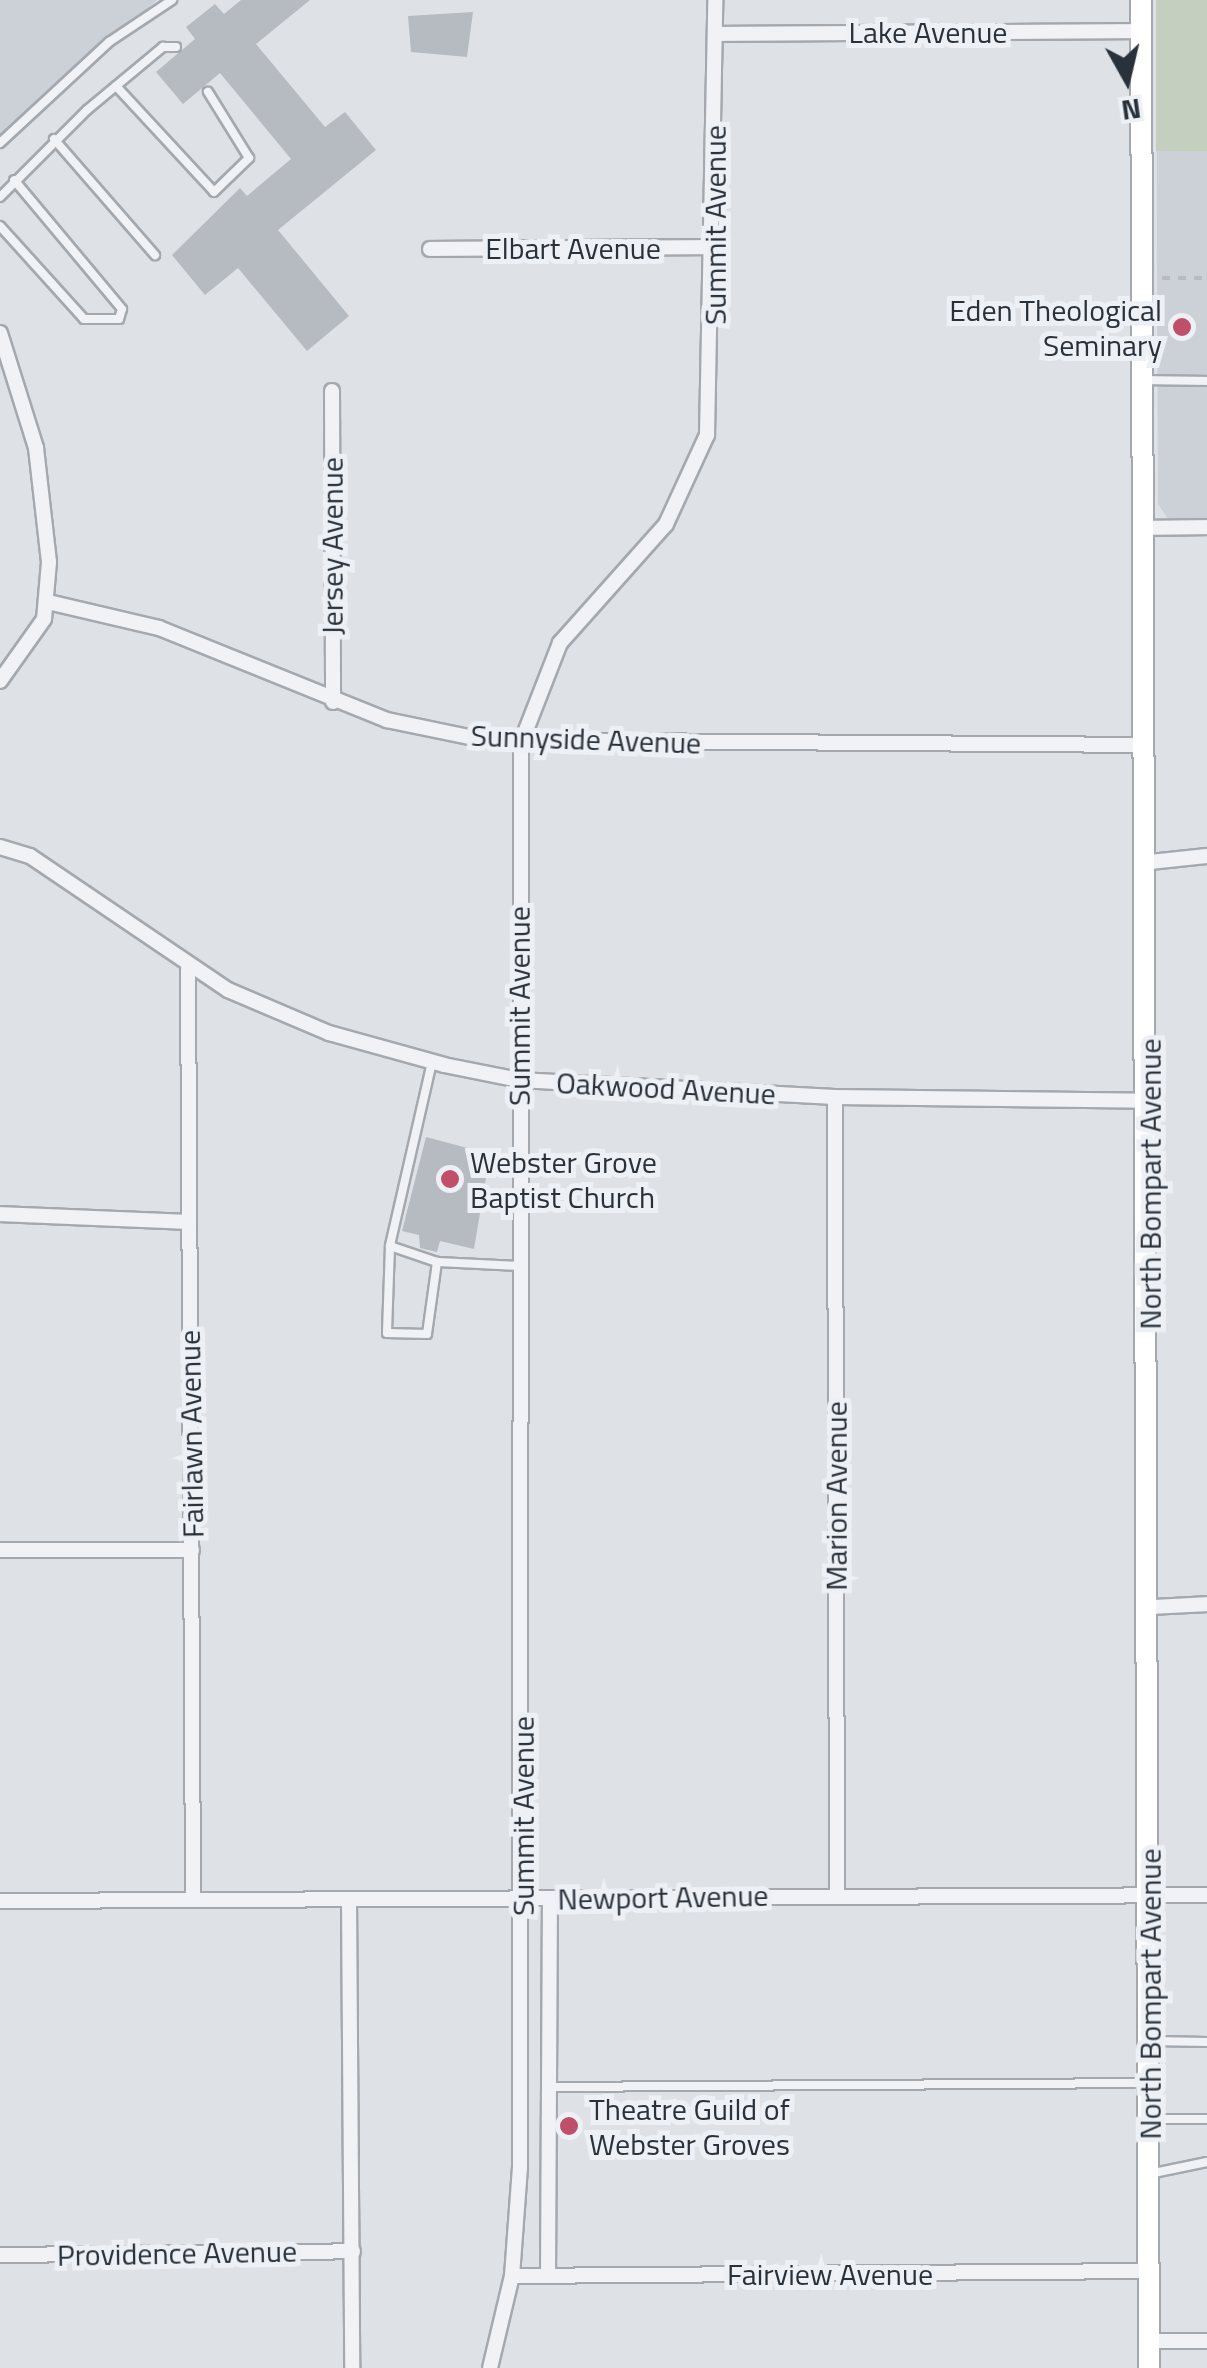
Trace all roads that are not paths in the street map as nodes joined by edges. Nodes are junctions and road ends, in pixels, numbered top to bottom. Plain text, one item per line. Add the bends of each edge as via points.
1 (172, 0) edge
2 (715, 0) edge
3 (1141, 0) edge
4 (1141, 31) junction
5 (715, 34) junction
6 (176, 46) dead end
7 (116, 86) junction
8 (208, 92) dead end
9 (54, 138) junction
10 (0, 143) edge
11 (14, 180) junction
12 (0, 197) edge
13 (0, 226) edge
14 (715, 247) junction
15 (430, 249) dead end
16 (155, 255) dead end
17 (2, 342) edge
18 (1142, 380) junction
19 (1207, 381) edge
20 (332, 391) dead end
21 (1207, 527) edge
22 (1144, 528) junction
23 (48, 602) junction
24 (0, 680) edge
25 (333, 702) junction
26 (522, 743) junction
27 (1146, 744) junction
28 (0, 847) edge
29 (1207, 856) edge
30 (1150, 862) junction
31 (188, 969) junction
32 (432, 1062) junction
33 (519, 1080) junction
34 (835, 1098) junction
35 (1149, 1101) junction
36 (0, 1214) edge
37 (189, 1222) junction
38 (390, 1246) junction
39 (437, 1262) junction
40 (520, 1266) junction
41 (0, 1550) edge
42 (192, 1550) junction
43 (1207, 1604) edge
44 (1152, 1606) junction
45 (837, 1895) junction
46 (1207, 1895) edge
47 (1151, 1896) junction
48 (524, 1898) junction
49 (550, 1898) junction
50 (193, 1899) junction
51 (348, 1899) junction
52 (0, 1901) edge
53 (1150, 2041) junction
54 (1207, 2042) edge
55 (1149, 2083) junction
56 (549, 2086) junction
57 (1207, 2118) edge
58 (1149, 2119) junction
59 (1207, 2162) edge
60 (1149, 2174) junction
61 (353, 2251) junction
62 (0, 2255) edge
63 (1148, 2272) junction
64 (512, 2276) junction
65 (548, 2276) junction
66 (1150, 2341) junction
67 (1207, 2341) edge
68 (352, 2368) edge
69 (490, 2368) edge
70 (1150, 2368) edge

1 - 10 lane via 108,42
2 - 5 street, Summit Avenue
3 - 4 street, North Bompart Avenue
4 - 5 street, Lake Avenue
4 - 18 street, North Bompart Avenue
5 - 14 street, Summit Avenue
6 - 7 lane
7 - 8 lane via 214,192 250,158
7 - 9 lane
9 - 11 lane
9 - 16 lane
11 - 12 lane
11 - 13 lane via 122,309 119,318 84,320
14 - 15 street, Elbart Avenue
14 - 26 street, Summit Avenue via 713,407 696,468 648,547 560,643
17 - 23 street via 42,478
18 - 19 lane
18 - 22 street, North Bompart Avenue
20 - 25 street, Jersey Avenue
21 - 22 street
22 - 27 street, North Bompart Avenue
23 - 24 street via 35,639
23 - 25 street, Sunnyside Avenue via 159,628
25 - 26 street, Sunnyside Avenue
26 - 27 street, Sunnyside Avenue
26 - 33 street, Summit Avenue
27 - 30 street, North Bompart Avenue
28 - 31 street, Oakwood Avenue via 64,878
29 - 30 street
30 - 35 street, North Bompart Avenue
31 - 32 street, Oakwood Avenue via 329,1033
31 - 37 street, Fairlawn Avenue
32 - 33 street, Oakwood Avenue
32 - 38 lane
33 - 34 street, Oakwood Avenue
33 - 40 street, Summit Avenue
34 - 35 street, Oakwood Avenue
34 - 45 street, Marion Avenue
35 - 44 street, North Bompart Avenue
36 - 37 street
37 - 42 street, Fairlawn Avenue
38 - 39 lane
38 - 39 lane via 387,1334 427,1334
39 - 40 lane
40 - 48 street, Summit Avenue
41 - 42 street
42 - 50 street, Fairlawn Avenue
43 - 44 street
44 - 47 street, North Bompart Avenue
45 - 47 street, Newport Avenue
45 - 49 street, Newport Avenue
46 - 47 street, Newport Avenue
47 - 53 street, North Bompart Avenue
48 - 49 street, Newport Avenue
48 - 51 street, Newport Avenue
48 - 64 street, Summit Avenue
49 - 56 street
50 - 51 street, Newport Avenue
50 - 52 street, Newport Avenue
51 - 61 street
53 - 54 lane
53 - 55 street, North Bompart Avenue
55 - 56 lane
55 - 58 street, North Bompart Avenue
56 - 65 street
57 - 58 lane
58 - 60 street, North Bompart Avenue
59 - 60 lane
60 - 63 street, North Bompart Avenue
61 - 62 street, Providence Avenue
61 - 68 street
63 - 65 street, Fairview Avenue
63 - 66 street, North Bompart Avenue
64 - 65 street, Fairview Avenue
64 - 69 street, Summit Avenue
66 - 67 street
66 - 70 street, North Bompart Avenue

